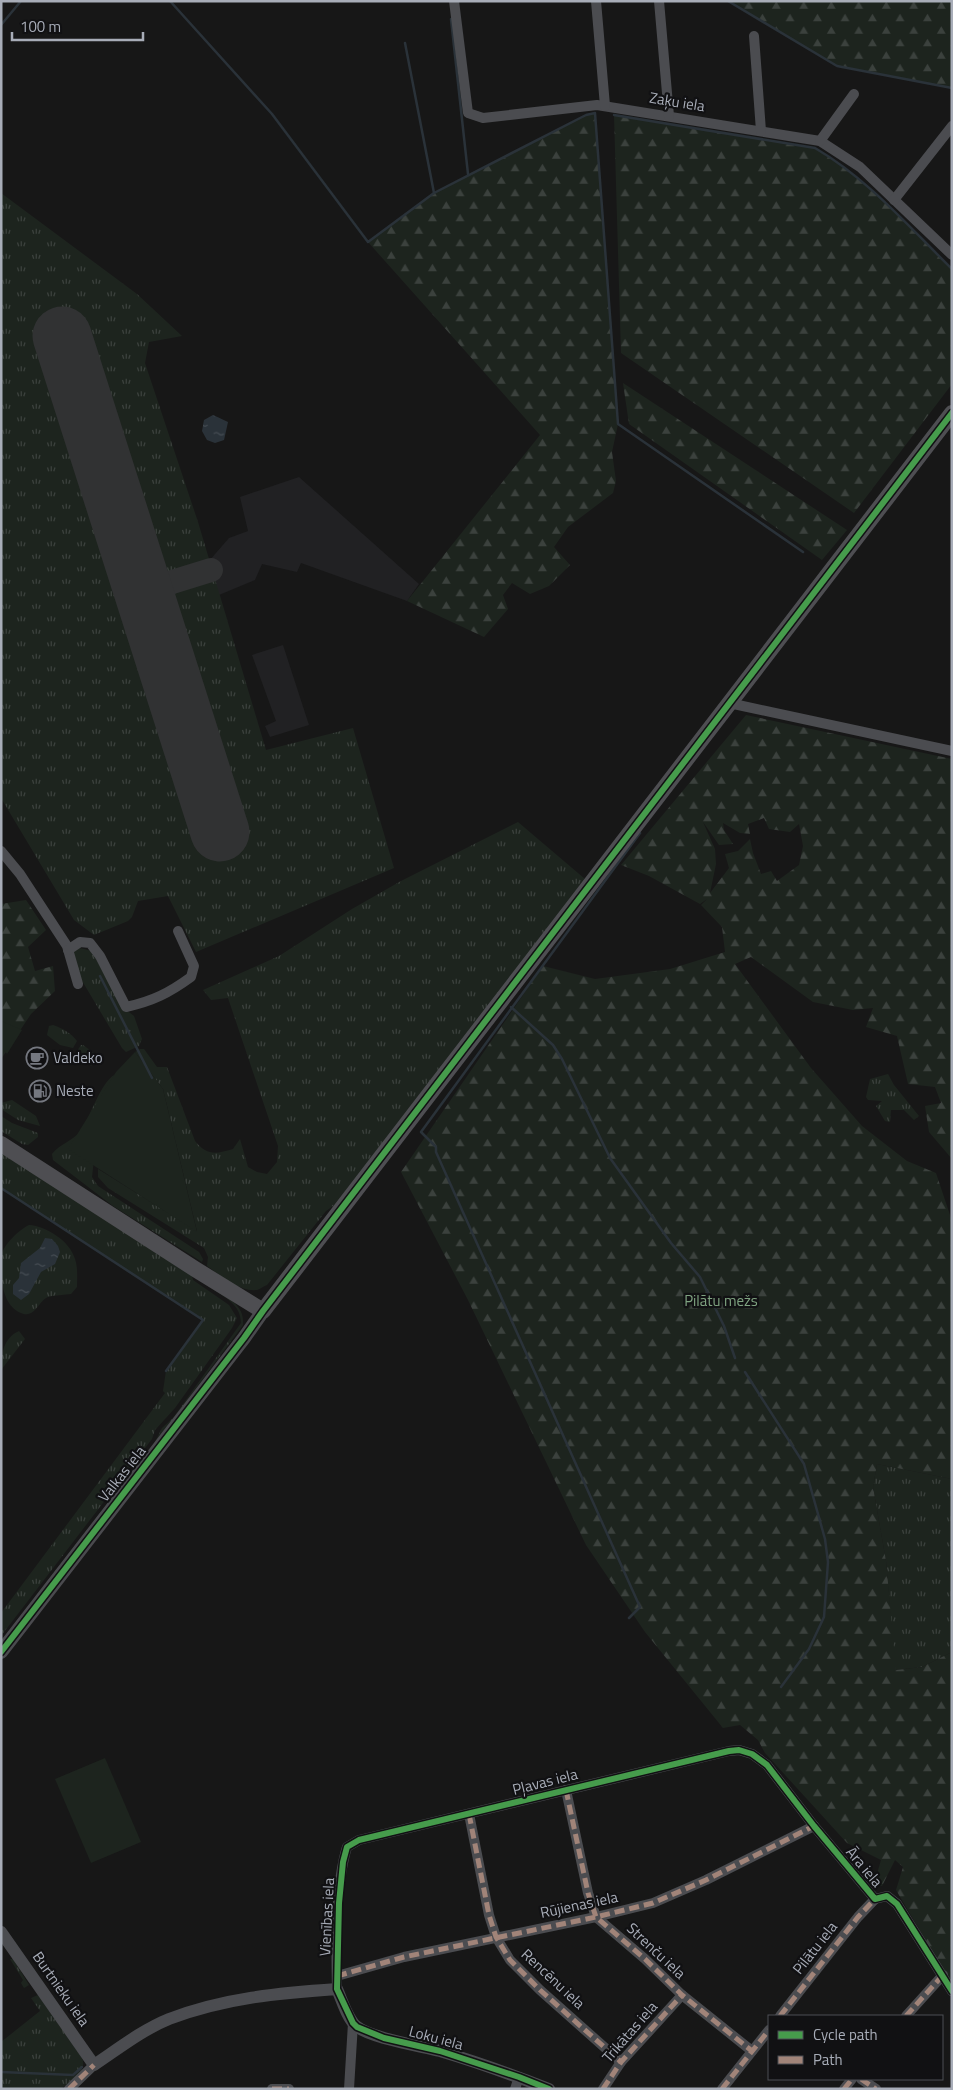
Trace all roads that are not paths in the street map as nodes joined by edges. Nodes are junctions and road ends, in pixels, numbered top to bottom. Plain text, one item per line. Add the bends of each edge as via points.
1 (454, 1) edge
2 (596, 1) edge
3 (660, 1) edge
4 (754, 36) dead end
5 (854, 94) dead end
6 (605, 106) junction
7 (669, 116) junction
8 (952, 126) edge
9 (760, 131) junction
10 (820, 141) junction
11 (894, 200) junction
12 (952, 255) edge
13 (952, 413) edge
14 (729, 703) junction
15 (952, 751) edge
16 (1, 851) edge
17 (178, 930) dead end
18 (68, 950) junction
19 (78, 984) dead end
20 (1, 1144) edge
21 (263, 1311) junction
22 (1, 1652) edge
23 (752, 1754) joint
24 (566, 1790) junction
25 (469, 1814) junction
26 (814, 1826) junction
27 (347, 1847) joint
28 (875, 1899) junction
29 (596, 1917) junction
30 (1, 1932) edge
31 (496, 1937) junction
32 (943, 1975) junction
33 (337, 1983) junction
34 (952, 1991) edge
35 (682, 1995) junction
36 (781, 2015) edge
37 (907, 2015) edge
38 (353, 2023) junction
39 (768, 2031) edge
40 (752, 2051) junction
41 (622, 2062) junction
42 (94, 2065) junction
43 (863, 2080) edge
44 (517, 2083) edge
45 (69, 2089) edge
46 (272, 2089) edge
47 (289, 2089) edge
48 (349, 2089) edge
49 (549, 2089) edge
50 (603, 2089) edge
51 (722, 2089) edge
52 (876, 2089) edge

1 - 6 street, Zaķu iela via 468,113 483,118
2 - 6 street
3 - 7 street
4 - 9 street
5 - 10 street
6 - 7 street, Zaķu iela
7 - 9 street, Zaķu iela
8 - 11 street
9 - 10 street, Zaķu iela
10 - 11 street, Zaķu iela via 860,167
11 - 12 street, Zaķu iela
13 - 14 highway
14 - 15 street
14 - 21 highway
16 - 18 street via 20,874
17 - 18 street via 194,966 191,978 150,1002 126,1007 90,943 80,942
18 - 19 street
20 - 21 highway
21 - 22 main road, Valkas iela
23 - 24 street, Pļavas iela via 728,1751
23 - 26 street, Āra iela via 767,1765
24 - 25 street, Pļavas iela
24 - 29 street
25 - 27 street, Pļavas iela via 359,1840
25 - 31 street, Rencēnu iela
26 - 28 street, Āra iela
26 - 29 street, Rūjienas iela via 653,1903
27 - 33 street, Vienības iela via 340,1886
28 - 32 street, Āra iela via 887,1896 897,1904
28 - 36 street, Pilātu iela
29 - 31 street, Rūjienas iela
29 - 35 street, Strenču iela
30 - 42 street, Burtnieku iela
31 - 33 street, Rūjienas iela via 404,1957
31 - 41 street, Rencēnu iela via 510,1960 540,1990
32 - 34 street, Āra iela
32 - 37 street
33 - 38 street
33 - 42 street via 253,1996 168,2020 136,2036
35 - 40 street, Strenču iela
35 - 41 street, Trikātas iela
38 - 44 street, Loku iela via 384,2038 440,2051
38 - 48 street
39 - 40 street
40 - 51 street
41 - 50 street, Trikātas iela
42 - 45 street
43 - 52 street
44 - 49 street, Loku iela
46 - 47 street

